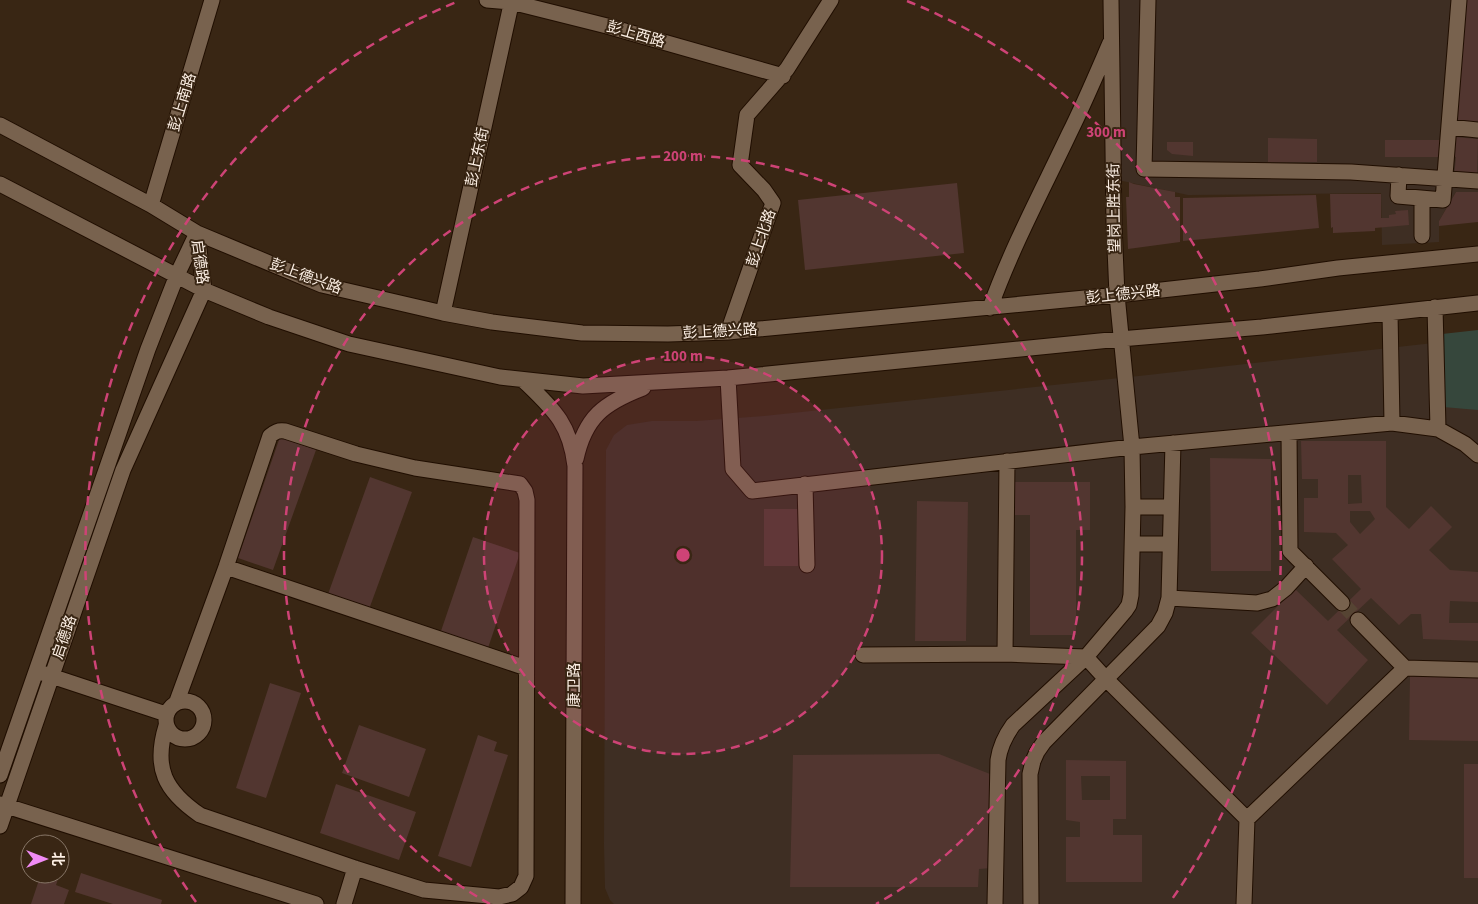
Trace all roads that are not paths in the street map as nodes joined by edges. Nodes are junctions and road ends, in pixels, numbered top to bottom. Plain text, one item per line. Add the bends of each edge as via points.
1 (212, 0) edge
2 (487, 0) edge
3 (831, 0) edge
4 (1112, 0) edge
5 (1148, 0) edge
6 (1459, 0) edge
7 (511, 1) edge
8 (1112, 40) junction
9 (782, 76) junction
10 (0, 125) edge
11 (1449, 127) junction
12 (1478, 130) edge
13 (1399, 175) junction
14 (1444, 178) junction
15 (1478, 181) edge
16 (0, 184) edge
17 (1422, 199) junction
18 (151, 205) junction
19 (197, 233) junction
20 (1422, 236) dead end
21 (1478, 254) edge
22 (177, 275) junction
23 (204, 290) junction
24 (1117, 295) junction
25 (1478, 303) edge
26 (1435, 307) junction
27 (990, 308) junction
28 (1390, 313) junction
29 (443, 314) junction
30 (728, 332) junction
31 (1120, 338) junction
32 (728, 378) junction
33 (524, 380) junction
34 (655, 383) junction
35 (1392, 423) junction
36 (1438, 429) junction
37 (1289, 433) junction
38 (1173, 444) junction
39 (1132, 447) junction
40 (1478, 455) edge
41 (1007, 461) junction
42 (575, 466) junction
43 (805, 484) junction
44 (1133, 507) junction
45 (1171, 507) junction
46 (1132, 544) junction
47 (1170, 544) junction
48 (807, 565) dead end
49 (1306, 566) junction
50 (226, 567) junction
51 (1169, 598) junction
52 (1342, 603) tunnel mouth
53 (1358, 620) tunnel mouth
54 (1005, 654) junction
55 (863, 655) dead end
56 (1086, 657) junction
57 (526, 668) junction
58 (1404, 668) junction
59 (1478, 670) edge
60 (44, 673) junction
61 (1106, 679) junction
62 (177, 701) junction
63 (166, 720) junction
64 (0, 776) edge
65 (4, 805) edge
66 (1247, 819) junction
67 (0, 826) edge
68 (355, 868) junction
69 (316, 904) edge
70 (344, 904) edge
71 (573, 904) edge
72 (995, 904) edge
73 (1031, 904) edge
74 (1244, 904) edge

1 - 18 street, 彭上南路
2 - 7 street, 彭上西路
3 - 9 street
4 - 8 street, 望岗上胜东街
5 - 13 street via 1144,169
6 - 11 street
7 - 9 street, 彭上西路
7 - 29 street, 彭上东街
8 - 24 street, 望岗上胜东街
8 - 27 street via 1020,234
9 - 30 street, 彭上北路 via 747,115 740,165 773,203
10 - 18 street, 彭上德兴路
11 - 12 street
11 - 14 street
13 - 14 street
13 - 17 street via 1398,196
14 - 15 street
14 - 17 street via 1443,200
16 - 22 street
17 - 20 street
18 - 19 street, 彭上德兴路
19 - 22 street, 启德路
19 - 23 street, 启德路
19 - 29 street, 彭上德兴路 via 322,285
21 - 24 street, 彭上德兴路
22 - 23 street
22 - 60 street, 启德路 via 148,349
23 - 33 street via 269,317 349,344
23 - 60 street, 启德路 via 123,470
24 - 27 street, 彭上德兴路
24 - 31 street, 望岗上胜东街
25 - 26 street
26 - 28 street
26 - 36 street
27 - 30 street, 彭上德兴路
28 - 31 street
28 - 35 street
29 - 30 street, 彭上德兴路 via 582,333
31 - 32 street
31 - 39 street, 望岗上胜东街
32 - 34 street
32 - 43 street via 733,469 752,491
33 - 34 street via 589,387
33 - 42 street via 566,428
34 - 42 street via 613,401 592,418 580,442
35 - 36 street
35 - 37 street
36 - 40 street via 1466,444
37 - 38 street
37 - 49 street via 1290,551
38 - 39 street
38 - 45 street
39 - 41 street
39 - 44 street, 望岗上胜东街
41 - 43 street
41 - 54 street
42 - 71 street, 康卫路
43 - 48 street
44 - 45 street
44 - 46 street, 望岗上胜东街
45 - 47 street
46 - 47 street
46 - 56 street, 望岗上胜东街 via 1129,606
47 - 51 street
49 - 51 street via 1272,599 1258,603
49 - 52 street
50 - 57 street
50 - 57 street via 270,436 280,430 356,454 415,468 520,484 527,500
50 - 62 street
51 - 61 street via 1158,626
53 - 58 street
54 - 55 street
54 - 56 street
56 - 61 street
56 - 72 street, 望岗上胜东街 via 1013,725 999,749
57 - 68 street via 526,876 521,887 512,894 499,897 424,890
58 - 59 street
58 - 66 street
60 - 63 street
60 - 64 street, 启德路
60 - 65 street, 启德路
61 - 66 street
61 - 73 street via 1044,742 1033,761 1030,774
62 - 63 street via 171,705
62 - 63 street via 197,704 204,716 203,727 196,736 187,739 175,737
63 - 68 street via 160,743 163,770 166,782 184,804 200,816
65 - 67 street, 启德路
65 - 69 street
66 - 74 street
68 - 70 street

